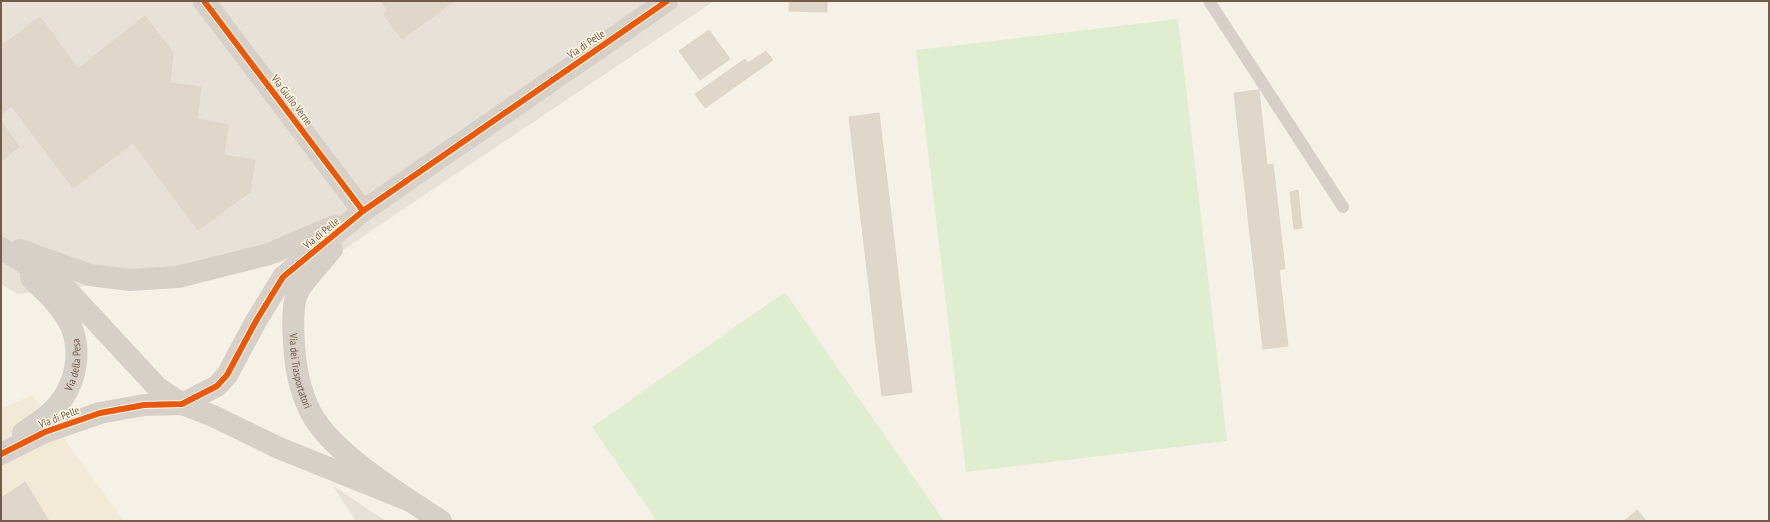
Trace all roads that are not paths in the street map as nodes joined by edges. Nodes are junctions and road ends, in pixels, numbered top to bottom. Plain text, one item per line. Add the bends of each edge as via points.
1 (204, 1) edge
2 (1209, 1) edge
3 (663, 3) edge
4 (1343, 207) dead end
5 (360, 214) junction
6 (1, 243) edge
7 (1, 248) edge
8 (1, 253) edge
9 (182, 404) junction
10 (1, 453) edge
11 (408, 500) junction
12 (441, 521) edge

1 - 5 street, Via Giulio Verne
2 - 4 lane
3 - 5 street, Via di Pelle
5 - 6 street, Via di Pelle via 269,254 178,277 130,280 90,275
5 - 9 street, Via di Pelle via 283,277 227,375 217,386
5 - 11 street, Via dei Trasportatori via 298,293 293,323 295,364 300,385 312,414 332,440 351,458
7 - 9 street via 68,291 157,387
8 - 10 street, Via della Pesa via 44,290 59,308 71,328 77,348 73,378 68,391 55,408
9 - 10 street, Via di Pelle via 144,405 100,413 45,432
9 - 11 street, Via dei Trasportatori via 279,448
11 - 12 street, Via dei Trasportatori

